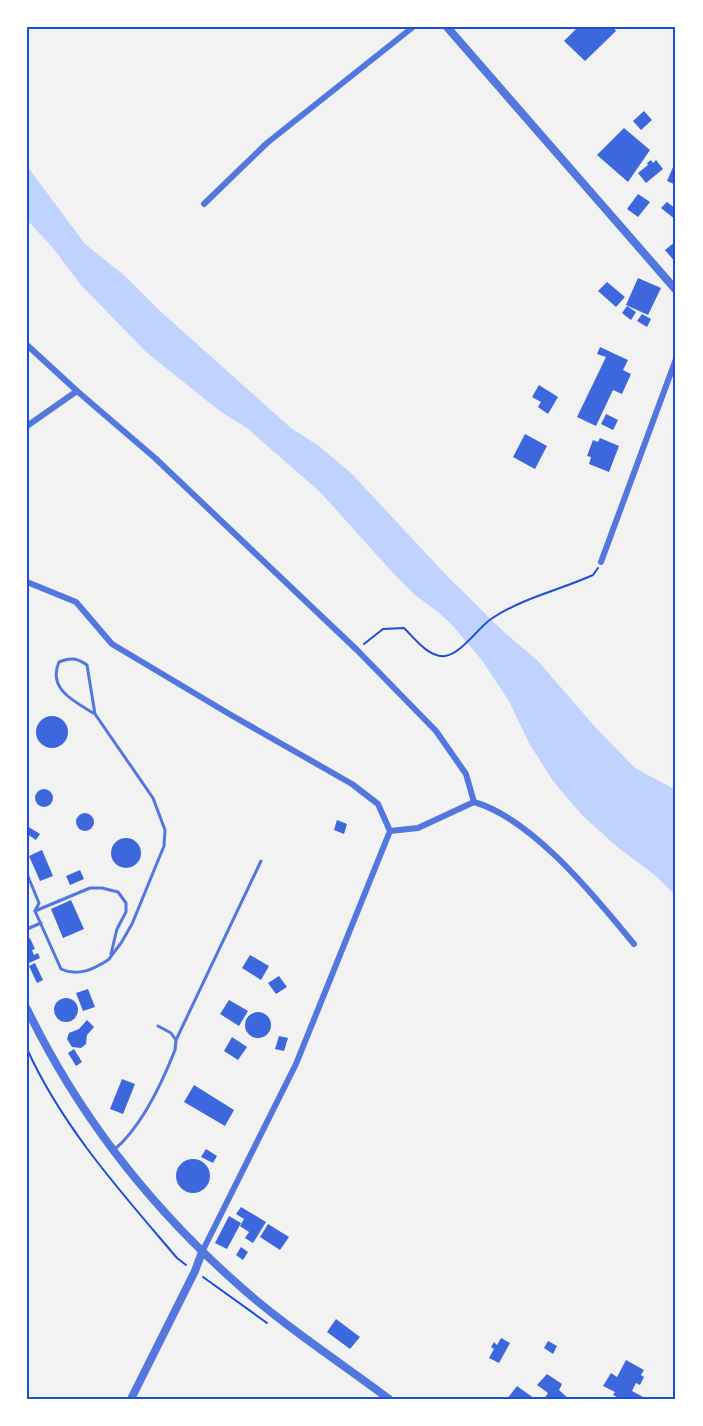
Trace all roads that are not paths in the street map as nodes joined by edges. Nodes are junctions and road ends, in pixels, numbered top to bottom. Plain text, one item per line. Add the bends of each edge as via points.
1 (413, 27) edge
2 (447, 27) edge
3 (204, 204) dead end
4 (676, 290) edge
5 (27, 345) edge
6 (676, 360) edge
7 (76, 391) junction
8 (27, 426) edge
9 (601, 562) road end
10 (27, 582) edge
11 (95, 714) junction
12 (474, 802) junction
13 (390, 831) junction
14 (261, 861) dead end
15 (27, 874) edge
16 (35, 911) junction
17 (41, 923) junction
18 (27, 929) edge
19 (634, 944) dead end
20 (108, 959) junction
21 (27, 1009) edge
22 (158, 1026) dead end
23 (176, 1040) junction
24 (113, 1150) junction
25 (202, 1252) junction
26 (130, 1399) edge
27 (389, 1399) edge

1 - 3 street via 267,143
2 - 4 street
5 - 7 street
6 - 9 street
7 - 8 street
7 - 12 street via 155,458 357,650 436,731 466,774
10 - 13 street via 76,602 112,644 352,784 378,804
11 - 11 lane via 58,686 55,672 59,662 69,658 87,665
11 - 20 lane via 153,798 165,830 164,846 132,924
12 - 13 street via 418,828
12 - 19 street via 489,806 542,842
13 - 25 street via 296,1064
14 - 23 lane
15 - 16 lane via 39,903
16 - 17 lane
16 - 20 lane via 90,888 118,892 126,903 126,912
17 - 18 lane
17 - 20 lane via 61,969 88,971
21 - 24 street via 83,1110
22 - 23 lane
23 - 24 lane via 170,1062 138,1125
24 - 25 street via 168,1218
25 - 26 street
25 - 27 street via 267,1310

